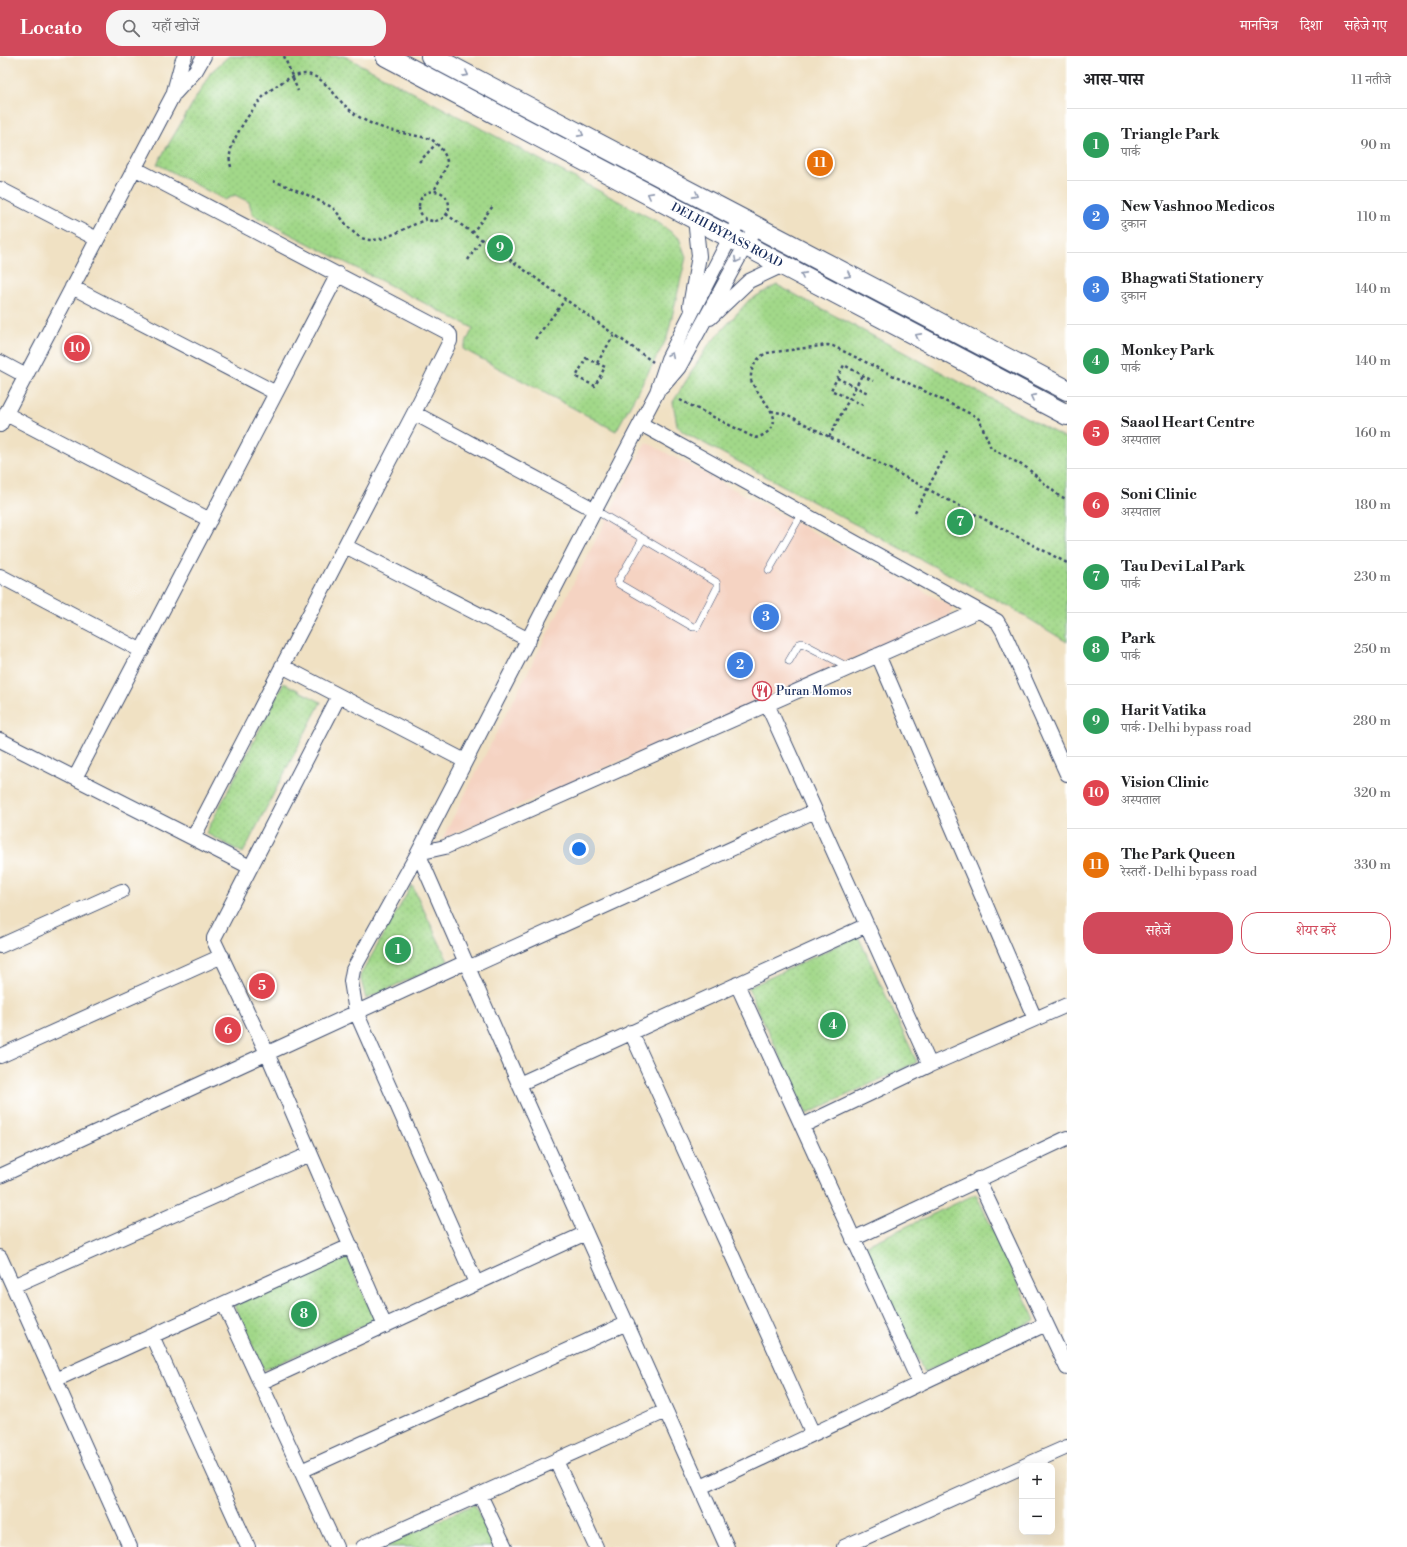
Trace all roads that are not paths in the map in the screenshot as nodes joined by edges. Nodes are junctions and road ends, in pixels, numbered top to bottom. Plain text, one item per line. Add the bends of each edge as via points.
1 (204, 56) edge
2 (210, 56) edge
3 (386, 56) edge
4 (431, 56) edge
5 (183, 58) edge
6 (196, 70) junction
7 (173, 95) junction
8 (134, 168) junction
9 (0, 189) edge
10 (695, 219) junction
11 (748, 222) junction
12 (97, 239) junction
13 (738, 241) junction
14 (783, 265) junction
15 (338, 274) junction
16 (72, 287) junction
17 (687, 322) junction
18 (700, 328) junction
19 (0, 362) edge
20 (26, 376) junction
21 (1067, 390) edge
22 (657, 392) junction
23 (276, 393) junction
24 (414, 413) junction
25 (1067, 415) edge
26 (3, 420) edge
27 (640, 424) junction
28 (595, 510) junction
29 (802, 513) junction
30 (210, 520) junction
31 (643, 539) junction
32 (345, 546) junction
33 (769, 570) dead end
34 (0, 576) edge
35 (978, 611) junction
36 (529, 640) junction
37 (142, 650) junction
38 (878, 655) junction
39 (789, 661) dead end
40 (282, 666) junction
41 (850, 668) junction
42 (339, 696) junction
43 (767, 704) junction
44 (0, 740) edge
45 (465, 761) junction
46 (1067, 774) edge
47 (76, 778) junction
48 (815, 811) junction
49 (192, 838) junction
50 (418, 853) junction
51 (250, 867) junction
52 (122, 891) dead end
53 (866, 925) junction
54 (0, 946) edge
55 (222, 956) junction
56 (467, 965) junction
57 (737, 984) junction
58 (1067, 1006) edge
59 (356, 1012) junction
60 (1035, 1019) junction
61 (632, 1032) junction
62 (267, 1054) junction
63 (0, 1056) edge
64 (930, 1065) junction
65 (519, 1084) junction
66 (802, 1126) junction
67 (1067, 1138) edge
68 (310, 1154) junction
69 (0, 1176) edge
70 (978, 1180) junction
71 (586, 1233) junction
72 (853, 1239) junction
73 (350, 1246) junction
74 (0, 1257) edge
75 (476, 1283) junction
76 (13, 1286) junction
77 (224, 1304) junction
78 (627, 1323) junction
79 (1046, 1324) junction
80 (385, 1326) junction
81 (152, 1336) junction
82 (1067, 1368) edge
83 (55, 1380) junction
84 (260, 1383) junction
85 (920, 1384) junction
86 (666, 1411) junction
87 (814, 1434) junction
88 (1067, 1447) edge
89 (556, 1461) junction
90 (1030, 1463) edge
91 (1019, 1468) edge
92 (301, 1471) junction
93 (700, 1487) junction
94 (480, 1494) junction
95 (130, 1547) edge
96 (248, 1547) edge
97 (336, 1547) edge
98 (363, 1547) edge
99 (505, 1547) edge
100 (596, 1547) edge
101 (728, 1547) edge
102 (844, 1547) edge

1 - 6 street
2 - 6 street
10 -> 3 main road, DELHI BYPASS ROAD
4 -> 11 main road, DELHI BYPASS ROAD
5 - 7 street
6 - 7 street
7 - 8 street
8 - 12 street
8 - 15 street
9 - 12 street
10 - 13 main road, DELHI BYPASS ROAD
10 - 17 street via 699,256
11 - 13 street
11 -> 21 main road, DELHI BYPASS ROAD
12 - 16 street
13 - 14 main road, DELHI BYPASS ROAD
13 - 17 street
13 -> 18 street
14 - 18 street via 749,281
25 -> 14 main road, DELHI BYPASS ROAD
15 - 23 street
15 - 24 street via 447,332 450,336
16 - 20 street
16 - 23 street
22 -> 17 street via 668,360
18 - 22 street via 679,367
19 - 20 street
20 - 26 street
22 - 27 street
23 - 30 street
24 - 28 street
24 - 32 street
26 - 30 street
27 - 28 street
27 - 29 street
28 - 31 lane
28 - 36 street
29 - 33 lane
29 - 35 street
30 - 37 street
31 - 31 lane via 717,584 697,627 619,584 618,581
32 - 36 street
32 - 40 street
34 - 37 street
35 - 38 street
35 - 46 street via 997,621 1004,631
36 - 45 street
37 - 47 street
38 - 41 street
38 - 60 street
39 - 41 lane via 802,643
40 - 42 street
40 - 49 street
41 - 43 street
42 - 45 street
42 - 51 street
43 - 48 street
43 - 50 street via 445,847
44 - 47 street
45 - 50 street
47 - 49 street
48 - 53 street
48 - 56 street
49 - 51 street
50 - 56 street
50 - 59 street via 353,970 351,980
51 - 55 street via 215,934 214,941
52 - 54 street
53 - 57 street
53 - 64 street
55 - 62 street
55 - 63 street
56 - 59 street
56 - 65 street
57 - 61 street
57 - 66 street
58 - 60 street
59 - 62 street
59 - 75 street
60 - 64 street
61 - 65 street
61 - 87 street
62 - 68 street
62 - 69 street
64 - 66 street
65 - 71 street
66 - 72 street
67 - 70 street
68 - 73 street
68 - 76 street
70 - 72 street
70 - 79 street
71 - 75 street
71 - 78 street
72 - 85 street
73 - 77 street
73 - 80 street
74 - 76 street
75 - 80 street
76 - 83 street
77 - 81 street
77 - 84 street
78 - 86 street
78 - 92 street
79 - 82 street
79 - 85 street
80 - 84 street
81 - 83 street
81 - 96 street
83 - 95 street
84 - 92 street
85 - 87 street
86 - 89 street
86 - 93 street
87 - 93 street
88 - 90 street
89 - 94 street
89 - 100 street
91 - 102 street
92 - 97 street
93 - 101 street
94 - 98 street
94 - 99 street

